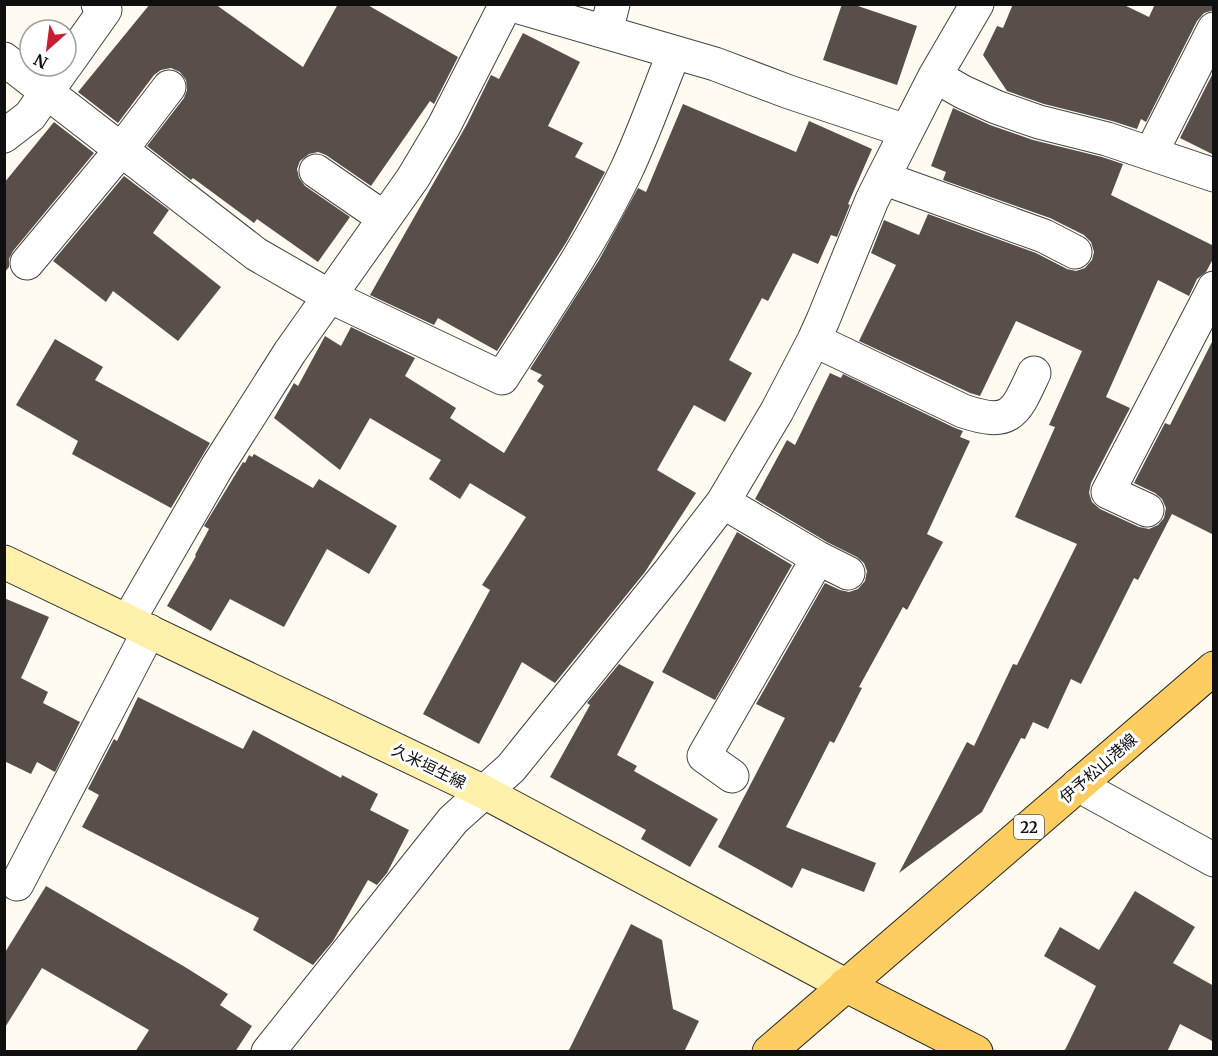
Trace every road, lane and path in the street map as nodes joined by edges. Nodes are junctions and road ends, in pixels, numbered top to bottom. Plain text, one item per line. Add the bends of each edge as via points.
1 (98, 4) edge
2 (508, 4) edge
3 (977, 4) edge
4 (610, 18) edge
5 (1214, 29) edge
6 (78, 48) edge
7 (674, 53) junction
8 (935, 76) junction
9 (56, 78) edge
10 (62, 78) edge
11 (169, 87) dead end
12 (906, 131) junction
13 (4, 136) edge
14 (122, 150) junction
15 (1151, 153) junction
16 (316, 171) dead end
17 (1214, 175) edge
18 (883, 178) junction
19 (384, 218) junction
20 (1075, 252) dead end
21 (27, 263) dead end
22 (1214, 288) edge
23 (329, 296) junction
24 (814, 340) junction
25 (1034, 373) dead end
26 (723, 502) junction
27 (1147, 510) dead end
28 (818, 558) junction
29 (4, 562) edge
30 (848, 573) dead end
31 (138, 626) junction
32 (1214, 668) edge
33 (732, 776) dead end
34 (1078, 785) junction
35 (484, 792) junction
36 (1214, 860) edge
37 (17, 884) dead end
38 (845, 985) junction
39 (268, 1052) edge
40 (769, 1052) edge
41 (976, 1052) edge

1 - 6 street via 105,10
2 - 4 street
2 - 19 street via 444,126
3 - 8 street
4 - 7 street
5 - 15 street
7 - 12 street
7 - 23 street via 610,202 502,378
8 - 12 street
8 - 15 street via 996,107
9 - 13 street via 30,116
10 - 14 street
11 - 14 street
12 - 18 street
14 - 21 street
14 - 23 street via 256,254
15 - 17 street
16 - 19 street
18 - 20 street via 1044,236
18 - 24 street
19 - 23 street
22 - 27 street via 1108,492
23 - 31 street via 217,467
24 - 25 street via 979,417 1012,413
24 - 26 street
26 - 28 street
26 - 35 street via 511,768
28 - 30 street
28 - 33 street via 704,756
29 - 31 main road, 久米垣生線
31 - 35 main road, 久米垣生線
31 - 37 street
32 - 34 main road, 伊予松山港線 / 22
34 - 36 street
34 - 38 main road, 伊予松山港線 / 22
35 - 38 main road, 久米垣生線
35 - 39 street via 453,820
38 - 40 main road, 伊予松山港線 / 22
38 - 41 main road

